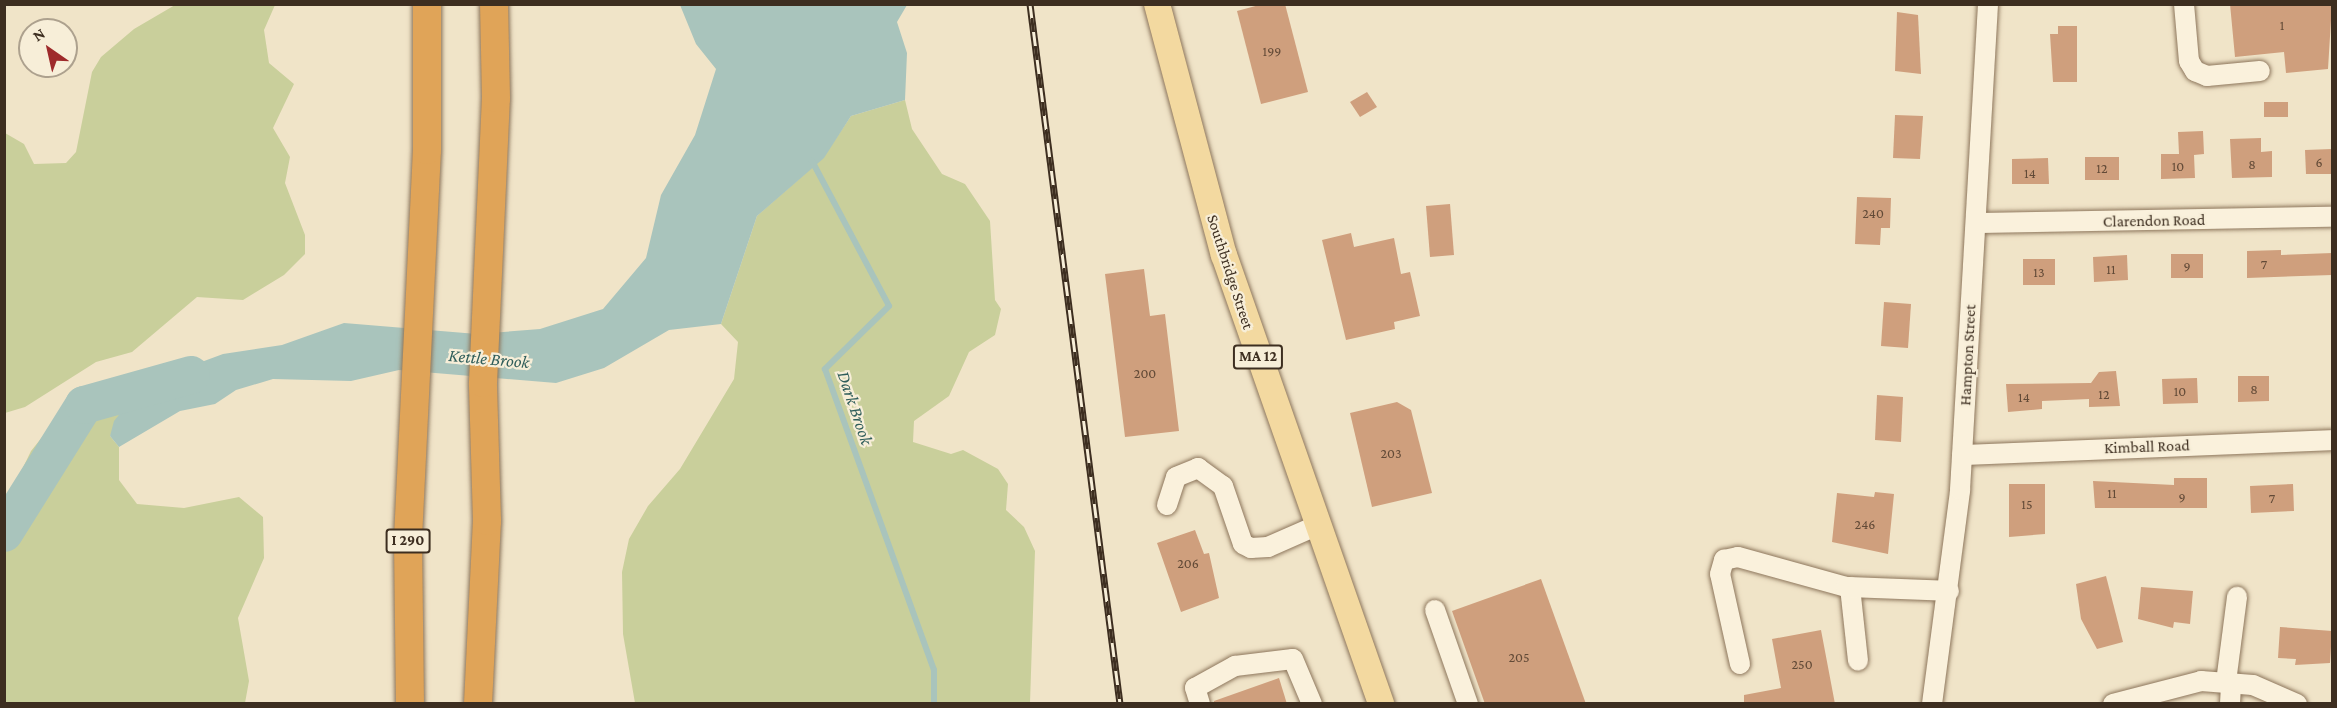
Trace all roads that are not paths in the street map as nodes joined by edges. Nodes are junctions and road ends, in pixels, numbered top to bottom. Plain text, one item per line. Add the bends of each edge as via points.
1 (427, 4) edge
2 (494, 4) edge
3 (1157, 4) edge
4 (1988, 4) edge
5 (2184, 4) edge
6 (2260, 71) dead end
7 (2332, 217) edge
8 (1976, 223) junction
9 (2332, 440) edge
10 (1962, 455) junction
11 (1167, 505) dead end
12 (1318, 525) junction
13 (1850, 587) junction
14 (1949, 591) junction
15 (2237, 597) dead end
16 (1435, 610) dead end
17 (1858, 661) dead end
18 (1740, 664) dead end
19 (2229, 682) junction
20 (1377, 702) edge
21 (410, 704) edge
22 (478, 704) edge
23 (1200, 704) edge
24 (1312, 704) edge
25 (1468, 704) edge
26 (1932, 704) edge
27 (2113, 704) edge
28 (2230, 704) edge
29 (2297, 704) edge

1 - 21 highway, I 290 via 427,150 408,538
2 - 22 highway via 496,98 483,384 487,521
3 - 12 main road, Southbridge Street / MA 12 via 1198,170
4 - 8 street, Hampton Street
5 - 6 street via 2189,61 2195,71 2207,76
7 - 8 street, Clarendon Road
8 - 10 street, Hampton Street
9 - 10 street, Kimball Road
10 - 14 street, Hampton Street
11 - 12 street via 1176,477 1198,468 1222,486 1243,544 1251,548 1268,547
12 - 20 main road, Southbridge Street / MA 12
13 - 14 street
13 - 17 street
13 - 18 street via 1738,557 1724,560 1720,574
14 - 26 street, Hampton Street
15 - 19 street
16 - 25 street
19 - 27 street via 2178,684
19 - 28 street
19 - 29 street
23 - 24 street via 1195,688 1235,666 1293,659

